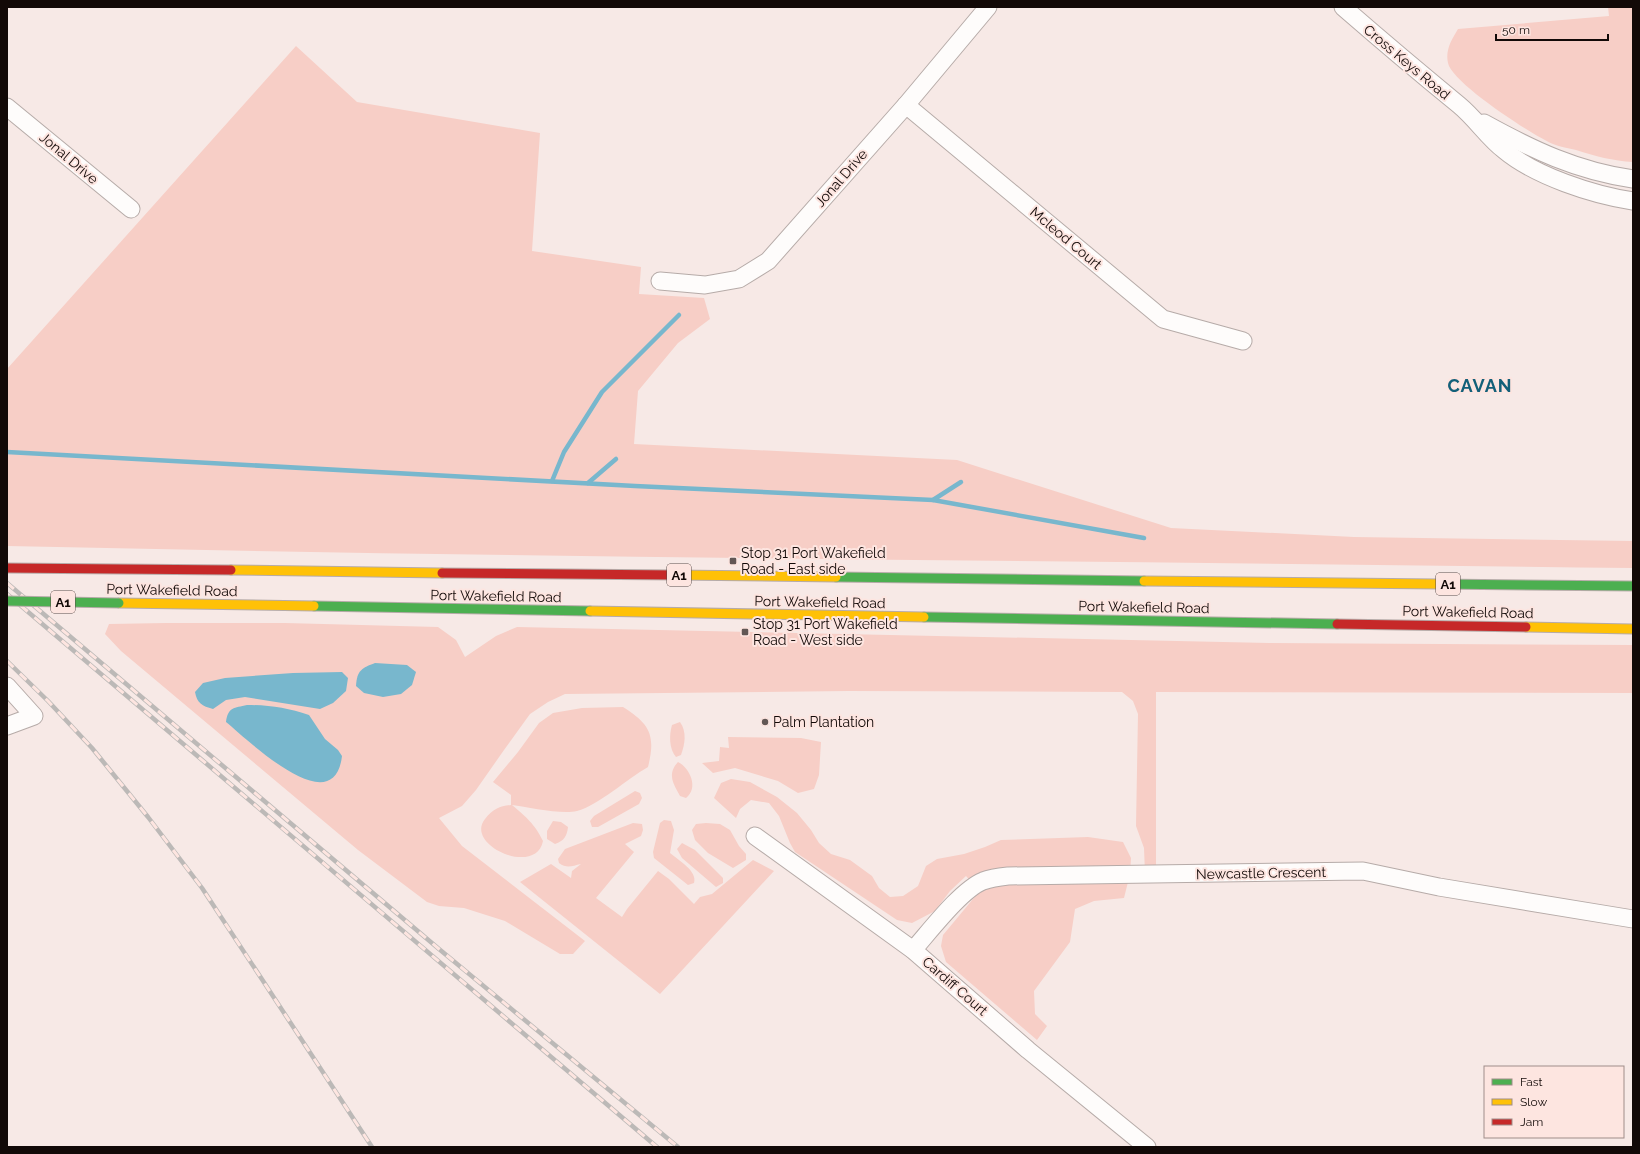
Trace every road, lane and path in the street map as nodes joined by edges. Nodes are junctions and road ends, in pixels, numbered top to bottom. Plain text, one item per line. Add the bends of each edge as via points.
1 (988, 7) edge
2 (1343, 7) edge
3 (906, 105) junction
4 (7, 107) edge
5 (1472, 116) junction
6 (1633, 179) edge
7 (1633, 201) edge
8 (131, 209) dead end
9 (660, 281) dead end
10 (1243, 341) dead end
11 (7, 568) edge
12 (1633, 586) edge
13 (7, 601) edge
14 (1633, 629) edge
15 (7, 686) edge
16 (7, 726) edge
17 (755, 836) dead end
18 (1633, 919) edge
19 (913, 950) junction
20 (1147, 1147) edge

1 - 3 street, Jonal Drive
2 - 5 street, Cross Keys Road
3 - 9 street, Jonal Drive via 768,261 739,279 705,286
3 - 10 street, Mcleod Court via 1163,319
4 - 8 street, Jonal Drive
5 - 6 street, Cross Keys Road via 1552,158 1590,170
5 - 7 street, Cross Keys Road via 1504,150 1532,168 1575,186
11 - 12 highway, Port Wakefield Road / A1
13 - 14 highway, Port Wakefield Road / A1, bridge
15 - 16 street via 34,716
17 - 19 street, Cardiff Court
18 - 19 street, Newcastle Crescent via 1439,887 1363,871 1008,876 989,879 975,886 952,906
19 - 20 street, Cardiff Court via 1028,1050

